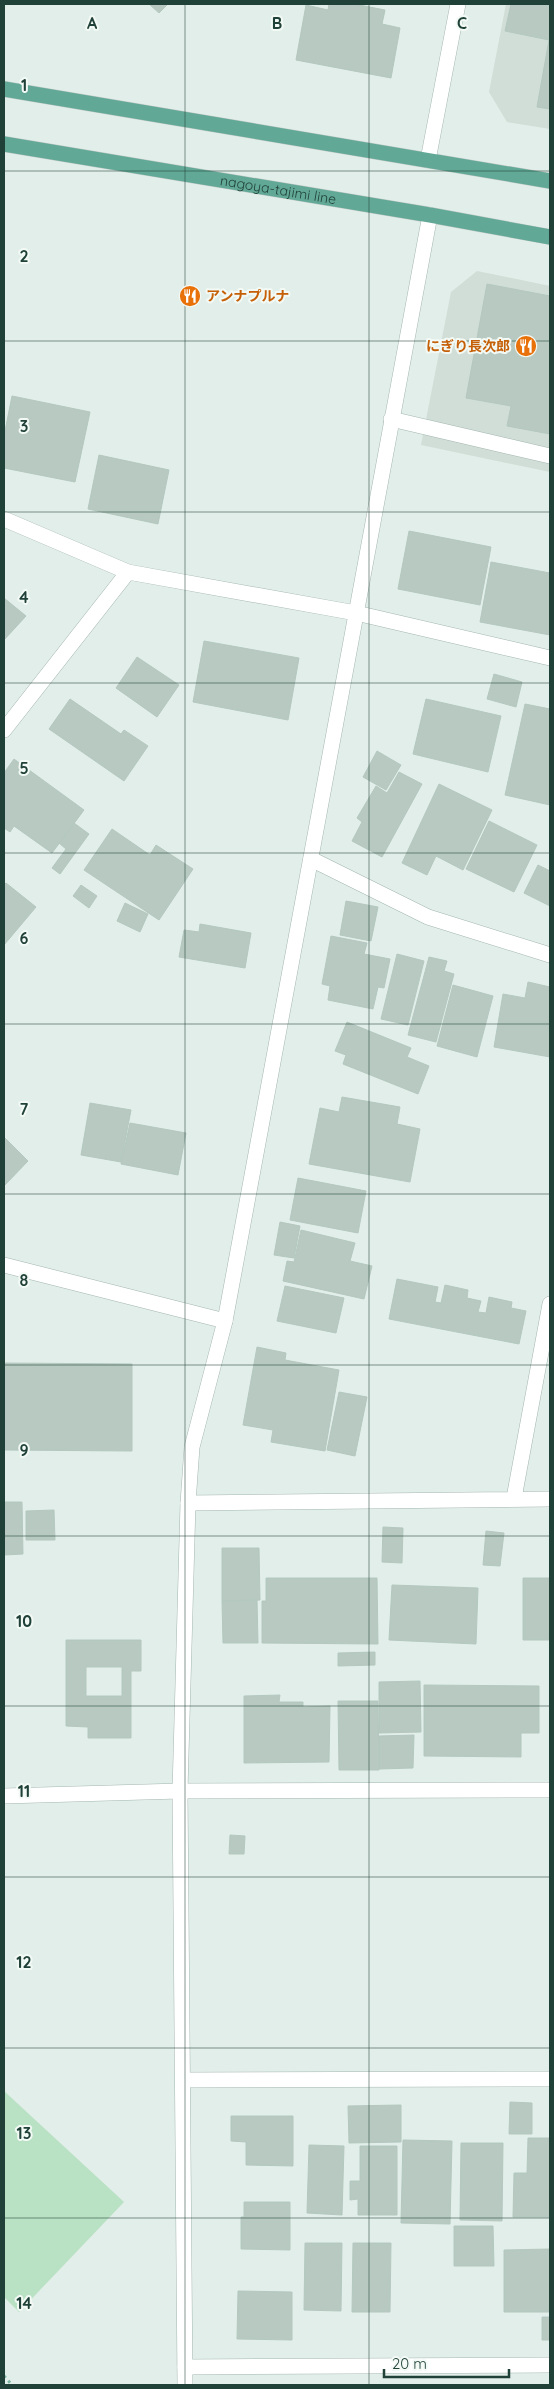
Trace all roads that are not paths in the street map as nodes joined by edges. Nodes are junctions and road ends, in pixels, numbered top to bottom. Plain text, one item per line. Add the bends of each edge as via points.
1 (458, 4) edge
2 (4, 89) edge
3 (4, 144) edge
4 (428, 160) junction
5 (550, 181) edge
6 (430, 215) junction
7 (550, 237) edge
8 (391, 419) junction
9 (550, 456) edge
10 (4, 519) edge
11 (128, 572) junction
12 (356, 613) junction
13 (550, 658) edge
14 (4, 730) edge
15 (311, 860) junction
16 (550, 955) edge
17 (4, 1265) edge
18 (550, 1304) edge
19 (225, 1321) junction
20 (514, 1498) junction
21 (550, 1499) edge
22 (188, 1503) junction
23 (550, 1790) edge
24 (180, 1791) junction
25 (4, 1796) edge
26 (550, 2079) edge
27 (183, 2080) junction
28 (550, 2365) edge
29 (185, 2367) junction
30 (185, 2385) edge

1 - 4 street
2 - 4 main road
3 - 6 main road, nagoya-tajimi line
4 - 5 main road
6 - 7 main road, nagoya-tajimi line
6 - 8 street
8 - 9 street
8 - 12 street
10 - 11 street
11 - 12 street
11 - 14 street
12 - 13 street
12 - 15 street
15 - 16 street via 428,916
15 - 19 street
17 - 19 street
18 - 20 street
19 - 22 street via 192,1447
20 - 21 street
20 - 22 street
22 - 24 street
23 - 24 street
24 - 25 street
24 - 27 street
26 - 27 street
27 - 29 street
28 - 29 street
29 - 30 street

